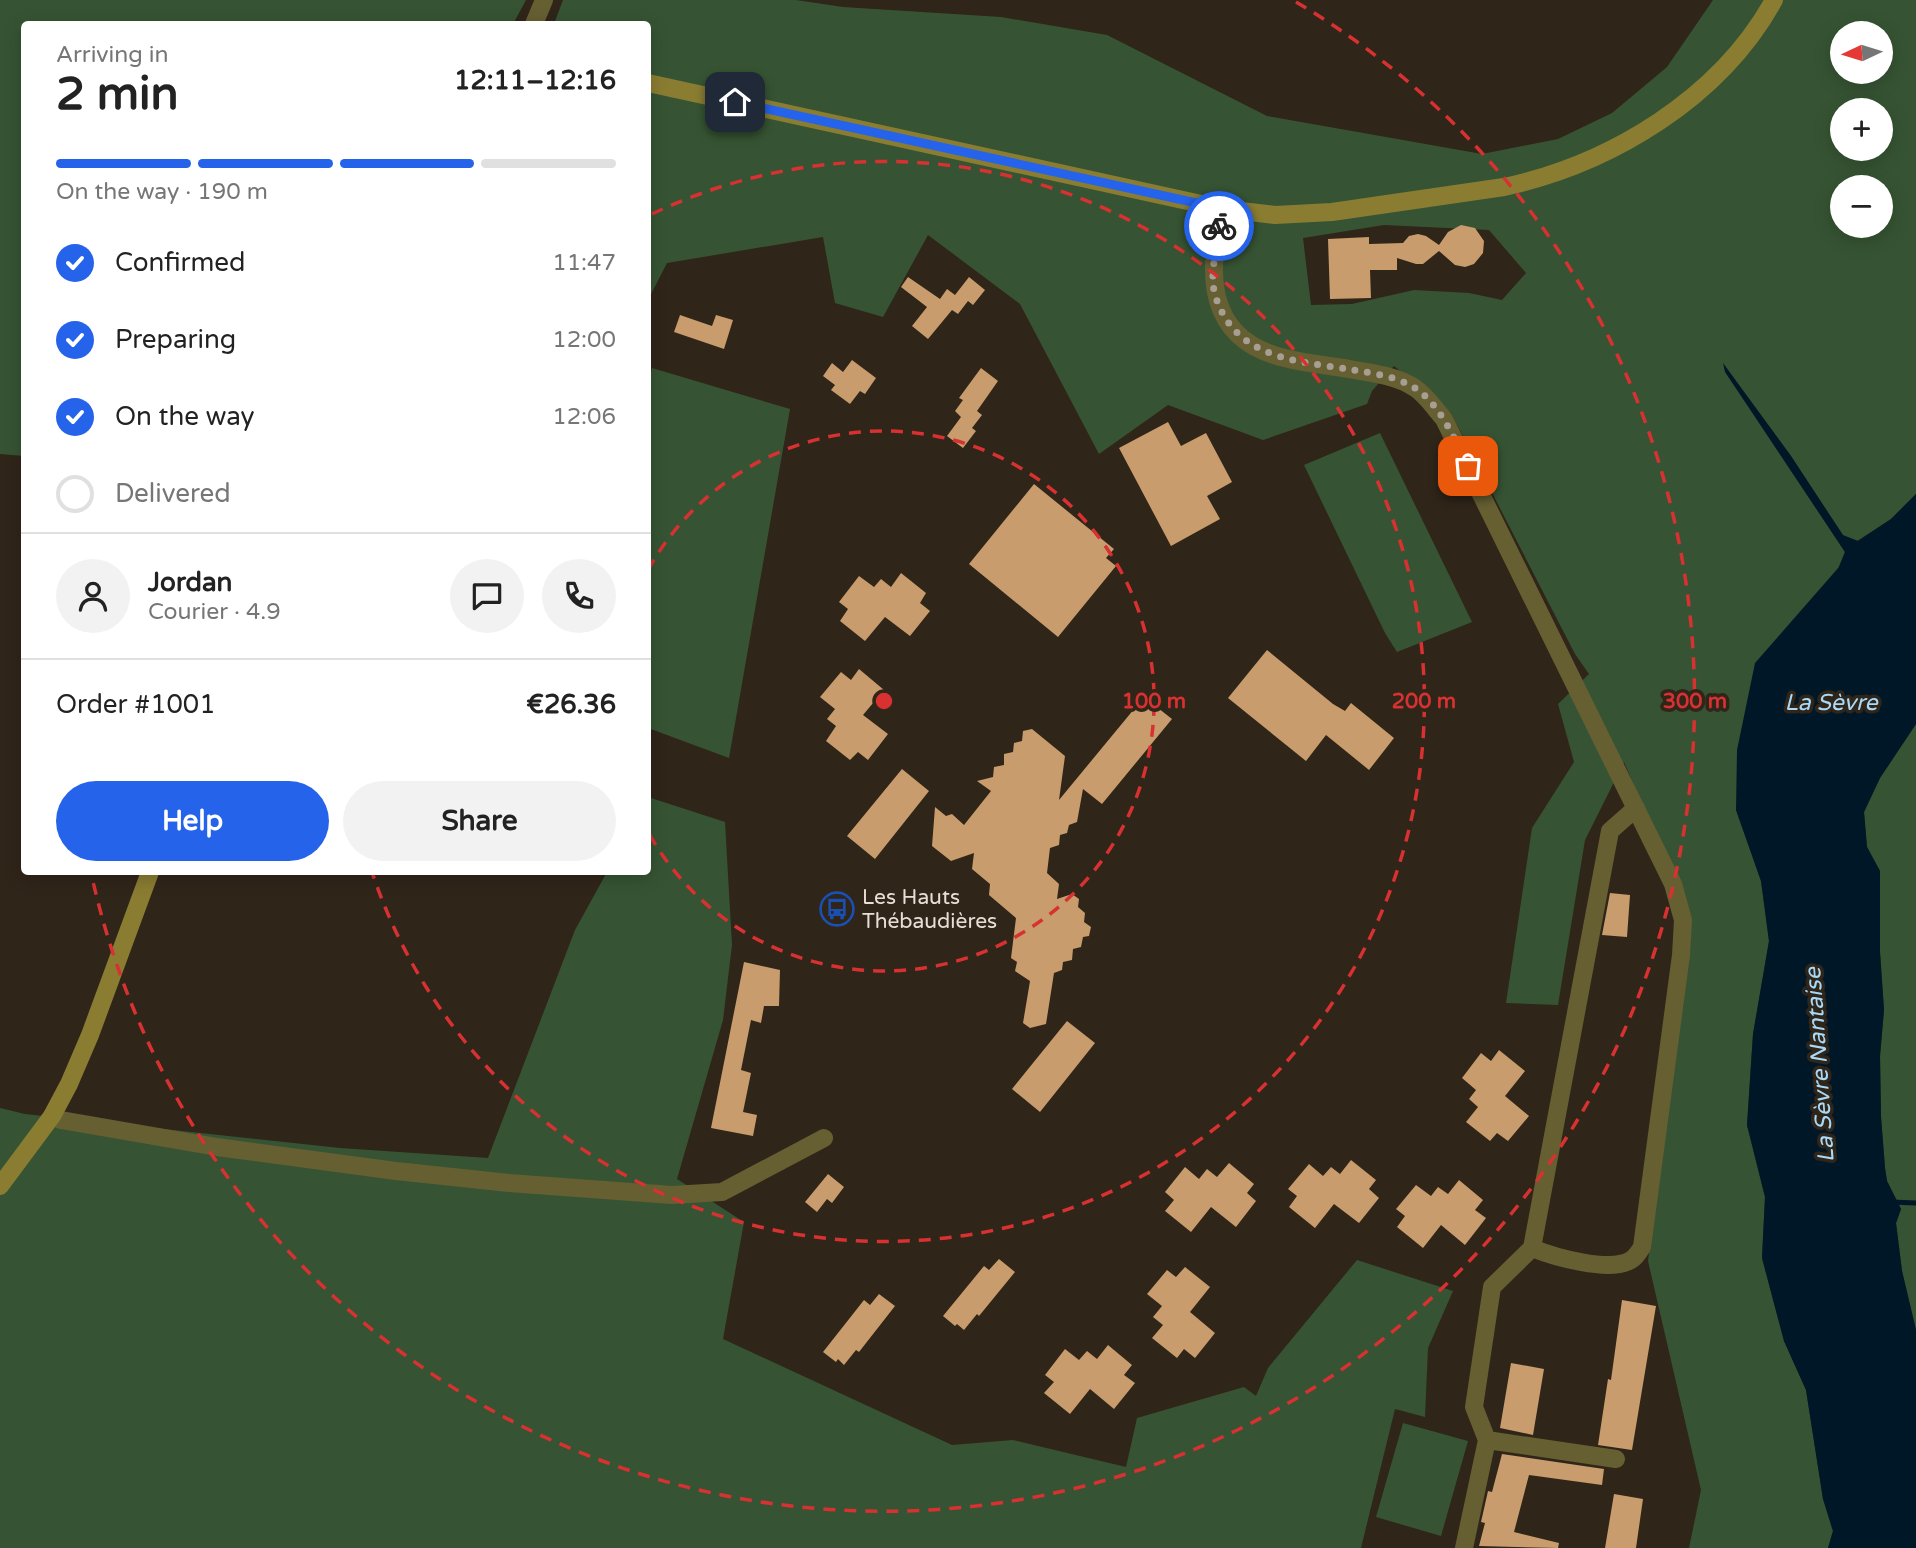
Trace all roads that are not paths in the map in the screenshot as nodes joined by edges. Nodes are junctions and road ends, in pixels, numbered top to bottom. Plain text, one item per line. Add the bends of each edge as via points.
1 (544, 0) edge
2 (1774, 0) edge
3 (535, 21) edge
4 (651, 84) edge
5 (1224, 209) junction
6 (1636, 808) junction
7 (149, 875) edge
8 (52, 1116) junction
9 (824, 1138) dead end
10 (0, 1186) edge
11 (1532, 1248) junction
12 (1487, 1440) junction
13 (1616, 1459) dead end
14 (1464, 1548) edge

1 - 3 street
2 - 5 main road via 1765,17 1707,84 1621,145 1561,172 1504,187 1332,212 1275,215
4 - 5 main road
5 - 6 street via 1213,287 1219,307 1240,337 1284,358 1403,382 1416,388 1444,419
6 - 11 street via 1610,831
6 - 11 street via 1673,884 1683,920 1642,1247 1633,1259 1618,1266 1556,1258
7 - 8 main road via 90,1035
8 - 9 street via 217,1147 396,1171 672,1195 722,1192
8 - 10 main road
11 - 12 street via 1492,1287 1474,1407
12 - 13 street
12 - 14 street

